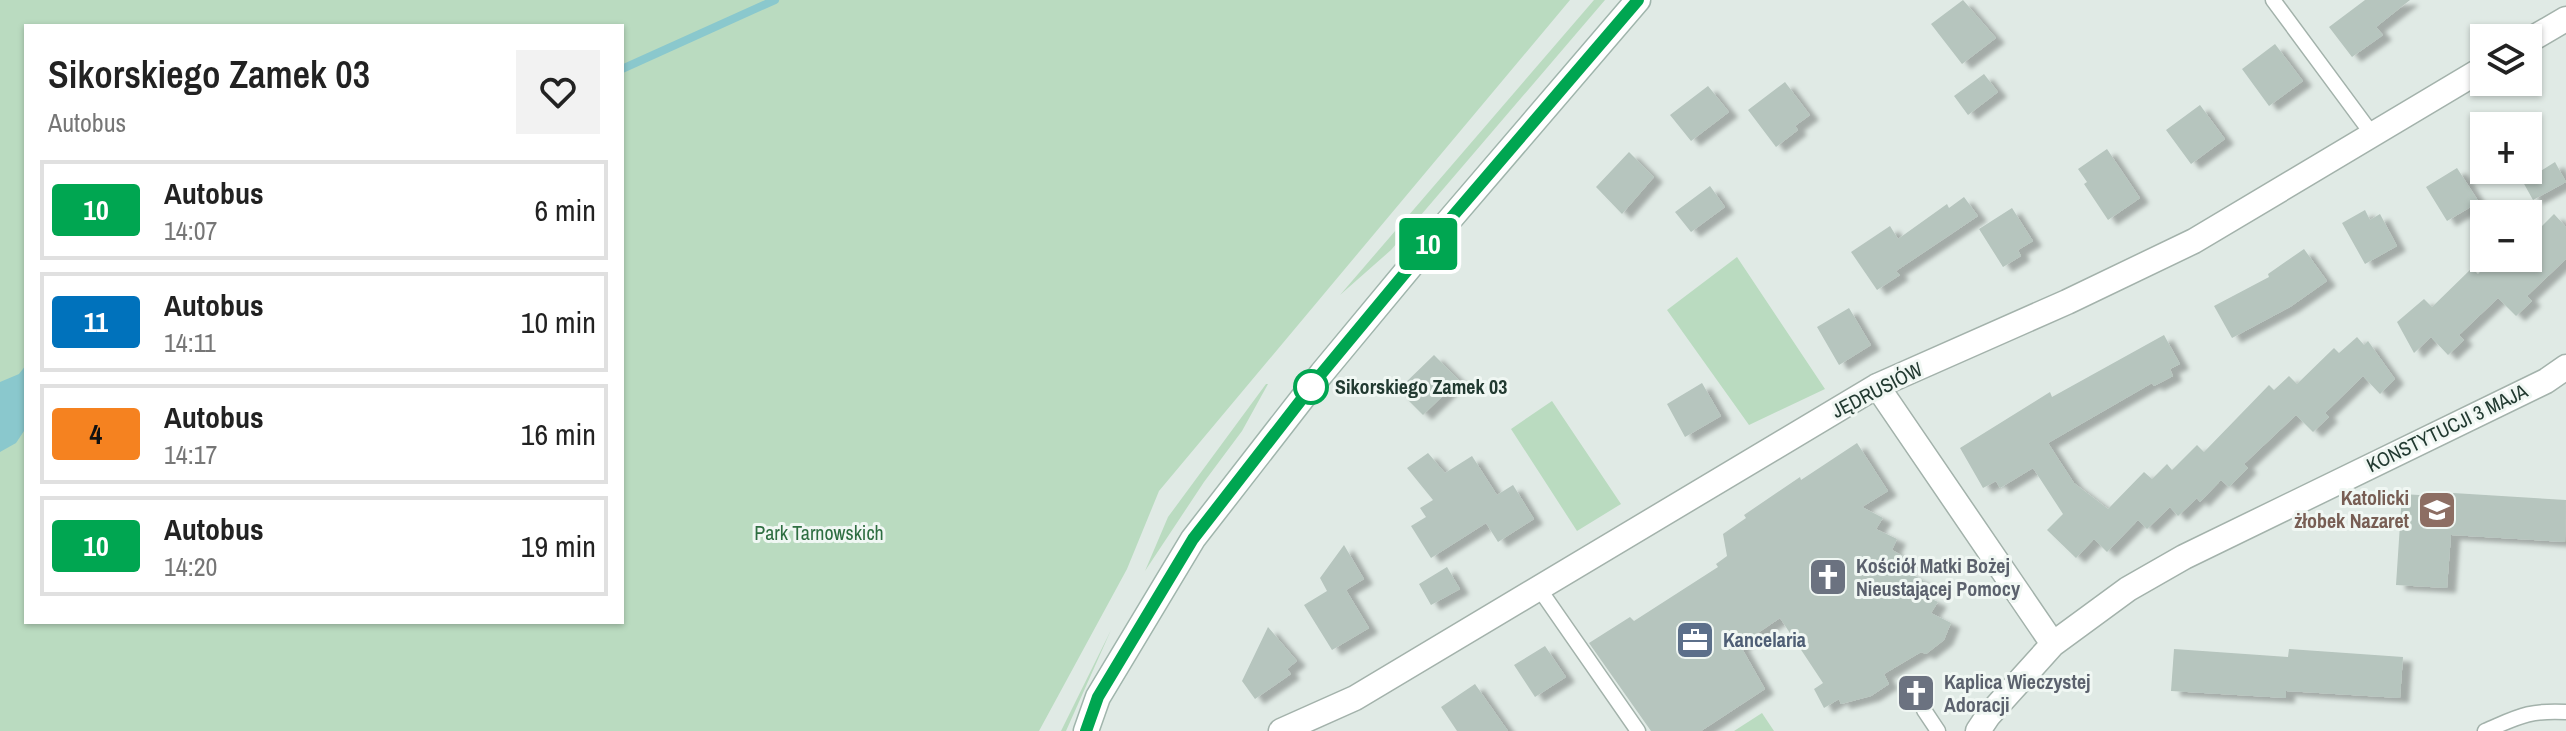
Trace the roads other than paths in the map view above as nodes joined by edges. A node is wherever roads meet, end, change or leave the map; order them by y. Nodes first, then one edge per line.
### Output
1 (1638, 0) edge
2 (2273, 0) edge
3 (2566, 19) edge
4 (2542, 33) edge
5 (2470, 76) edge
6 (2372, 134) junction
7 (2566, 367) edge
8 (1877, 386) junction
9 (1538, 587) junction
10 (2053, 644) junction
11 (1924, 710) dead end
12 (2566, 712) edge
13 (1086, 731) edge
14 (1281, 731) edge
15 (1638, 731) edge
16 (1938, 731) edge
17 (1978, 731) edge
18 (2485, 731) edge

1 - 13 street
2 - 6 lane
3 - 4 street
5 - 6 street, JĘDRUSIÓW
6 - 8 street, JĘDRUSIÓW
7 - 10 street, KONSTYTUCJI 3 MAJA
8 - 9 street, JĘDRUSIÓW
8 - 10 street
9 - 14 street, JĘDRUSIÓW
9 - 15 lane
10 - 17 street, KONSTYTUCJI 3 MAJA
11 - 16 lane
12 - 18 lane

